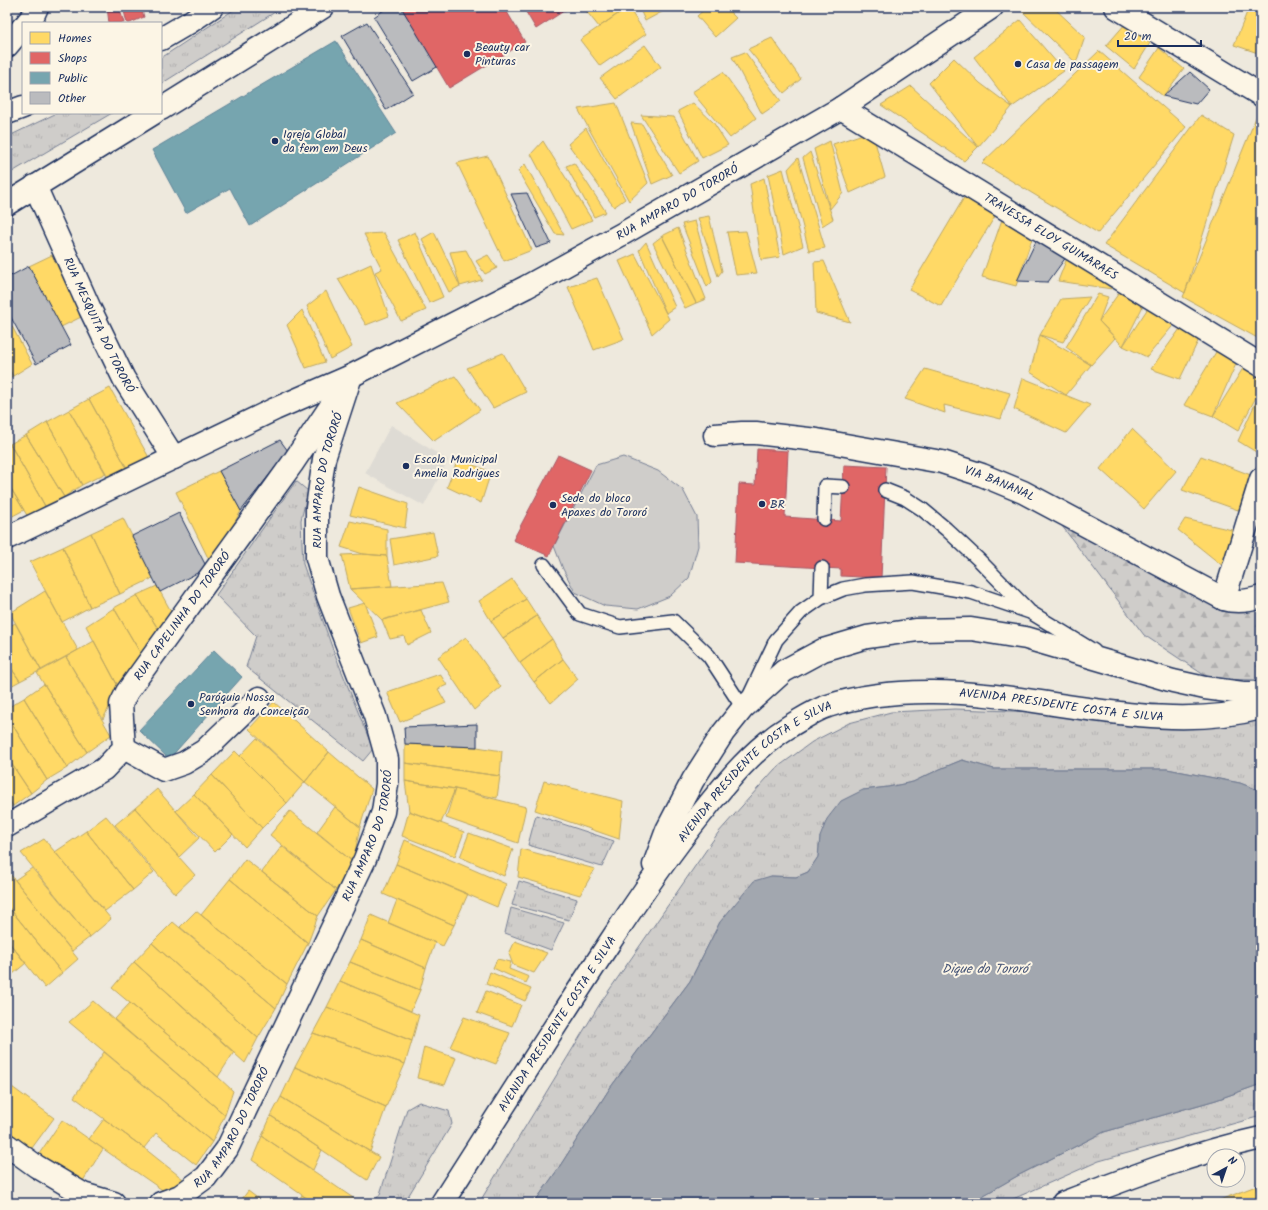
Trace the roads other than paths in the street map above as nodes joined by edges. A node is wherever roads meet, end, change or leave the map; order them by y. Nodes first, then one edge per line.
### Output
1 (37, 7) edge
2 (212, 7) edge
3 (323, 7) edge
4 (992, 7) edge
5 (1116, 7) edge
6 (28, 22) edge
7 (22, 28) edge
8 (162, 38) edge
9 (7, 46) edge
10 (1261, 95) edge
11 (22, 107) edge
12 (162, 108) edge
13 (841, 108) junction
14 (7, 113) edge
15 (152, 114) edge
16 (35, 186) junction
17 (7, 204) edge
18 (1261, 365) edge
19 (351, 376) junction
20 (715, 435) dead end
21 (174, 458) junction
22 (1261, 479) edge
23 (843, 487) dead end
24 (885, 490) dead end
25 (824, 519) dead end
26 (7, 538) edge
27 (544, 565) dead end
28 (822, 568) dead end
29 (1261, 597) edge
30 (821, 598) junction
31 (1224, 599) junction
32 (1030, 612) junction
33 (1116, 665) junction
34 (1261, 693) edge
35 (259, 698) dead end
36 (743, 708) junction
37 (1261, 708) edge
38 (124, 748) junction
39 (7, 826) edge
40 (644, 890) junction
41 (1261, 1138) edge
42 (7, 1145) edge
43 (1119, 1182) junction
44 (114, 1203) edge
45 (161, 1203) edge
46 (442, 1203) edge
47 (1063, 1203) edge
48 (1086, 1203) edge

1 - 6 street
2 - 8 street
3 - 12 street
4 - 13 street, RUA AMPARO DO TORORÓ
5 - 10 street
7 - 9 street
11 - 14 street
13 - 18 street, TRAVESSA ELOY GUIMARAES
13 - 19 street, RUA AMPARO DO TORORÓ
15 - 16 street
16 - 17 street
16 - 21 street, RUA MESQUITA DO TORORÓ
19 - 21 street, RUA AMPARO DO TORORÓ
19 - 38 street, RUA CAPELINHA DO TORORÓ
19 - 45 street, RUA AMPARO DO TORORÓ
20 - 31 street, VIA BANANAL
21 - 26 street, RUA AMPARO DO TORORÓ
22 - 31 street
23 - 25 lane
24 - 32 lane
27 - 36 lane
28 - 30 lane
29 - 31 street, VIA BANANAL
30 - 32 lane
30 - 36 lane
32 - 33 lane
33 - 34 street
33 - 36 street
35 - 38 street
36 - 40 street
37 - 40 street, AVENIDA PRESIDENTE COSTA E SILVA
38 - 39 street
40 - 46 street, AVENIDA PRESIDENTE COSTA E SILVA
41 - 43 street
42 - 44 street
43 - 47 street
43 - 48 street

